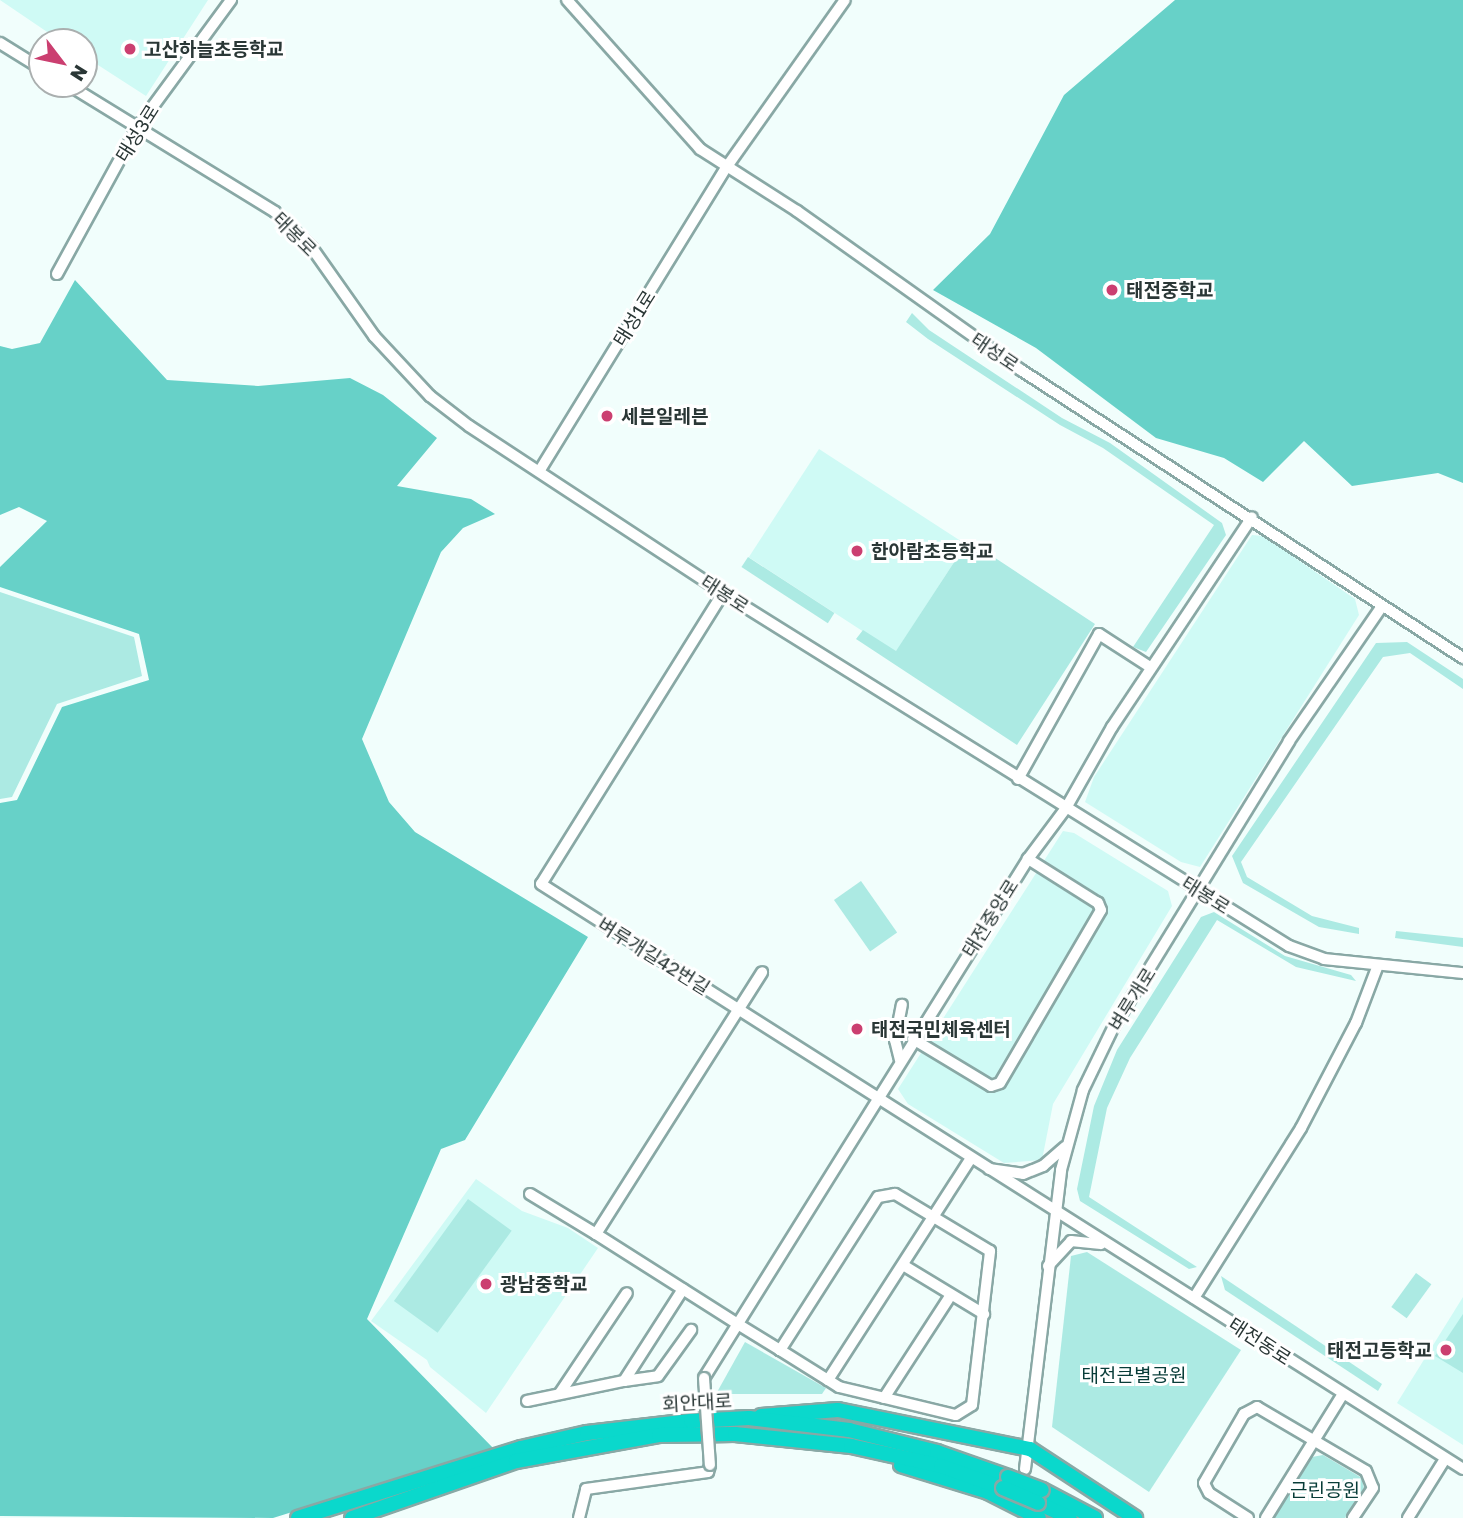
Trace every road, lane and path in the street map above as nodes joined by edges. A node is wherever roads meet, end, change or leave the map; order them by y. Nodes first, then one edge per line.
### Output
1 (231, 0) edge
2 (566, 0) edge
3 (845, 0) edge
4 (0, 43) edge
5 (28, 60) edge
6 (89, 98) edge
7 (137, 128) junction
8 (728, 165) junction
9 (57, 274) dead end
10 (540, 470) junction
11 (1252, 517) junction
12 (723, 593) junction
13 (1382, 606) junction
14 (1463, 658) edge
15 (1150, 667) junction
16 (1018, 779) junction
17 (1066, 807) junction
18 (1028, 859) junction
19 (1199, 892) junction
20 (1378, 965) junction
21 (762, 972) dead end
22 (1463, 973) edge
23 (902, 1005) dead end
24 (738, 1009) junction
25 (913, 1039) junction
26 (900, 1060) junction
27 (876, 1100) junction
28 (1065, 1147) junction
29 (970, 1160) junction
30 (983, 1168) junction
31 (530, 1194) dead end
32 (1056, 1213) junction
33 (932, 1217) junction
34 (596, 1234) junction
35 (1113, 1247) junction
36 (903, 1265) junction
37 (1047, 1268) junction
38 (683, 1289) junction
39 (627, 1293) dead end
40 (951, 1295) junction
41 (1194, 1298) junction
42 (984, 1314) junction
43 (736, 1323) junction
44 (691, 1330) dead end
45 (780, 1350) junction
46 (828, 1380) junction
47 (624, 1381) junction
48 (560, 1393) junction
49 (1343, 1395) junction
50 (884, 1398) junction
51 (527, 1401) dead end
52 (749, 1418) junction
53 (735, 1434) junction
54 (1315, 1439) junction
55 (1030, 1449) junction
56 (1445, 1459) junction
57 (1025, 1469) dead end
58 (1463, 1469) edge
59 (1006, 1482) junction
60 (1040, 1504) edge
61 (1018, 1511) edge
62 (298, 1518) edge
63 (352, 1518) edge
64 (579, 1518) edge
65 (1070, 1518) edge
66 (1095, 1518) edge
67 (1135, 1518) edge
68 (1248, 1518) edge
69 (1266, 1518) edge
70 (1353, 1518) edge
71 (1409, 1518) edge

1 - 7 street, 태성3로
2 - 8 street, 태성로
3 - 8 street, 태성1로
4 - 5 street
6 - 7 street, 태봉로
7 - 9 street, 태성3로
7 - 10 street, 태봉로
8 - 10 street, 태성1로
8 - 11 street, 태성로
10 - 12 street, 태봉로
11 - 13 street, 태성로
11 - 15 street, 태전중앙로
12 - 16 street, 태봉로
12 - 24 street, 벼루개길42번길
13 - 14 street, 태성로
13 - 19 street, 벼루개로
15 - 16 street
15 - 17 street, 태전중앙로
16 - 17 street, 태봉로
17 - 18 street, 태전중앙로
17 - 19 street, 태봉로
18 - 25 street, 태전중앙로
18 - 25 street
19 - 20 street, 태봉로
19 - 28 street, 벼루개로
20 - 22 street, 태봉로
20 - 41 street
21 - 24 street
23 - 26 street
24 - 27 street, 벼루개길42번길
24 - 34 street
25 - 26 street, 태전중앙로
26 - 27 street, 태전중앙로
27 - 29 street, 벼루개길42번길
27 - 43 street, 태전중앙로
28 - 30 street
28 - 32 street, 벼루개로
29 - 30 street, 벼루개길42번길
29 - 33 street
30 - 32 street, 벼루개길42번길
31 - 34 street
32 - 35 street, 태전동로
32 - 37 street, 벼루개로
33 - 36 street
33 - 42 street
33 - 45 street
34 - 38 street
35 - 37 street
35 - 41 street, 태전동로
36 - 40 street
36 - 46 street
37 - 55 street, 벼루개로
38 - 43 street
38 - 47 street
39 - 48 street
40 - 42 street
40 - 50 street
41 - 49 street, 태전동로
42 - 50 street
43 - 45 street
43 - 64 street, 태전중앙로, bridge
44 - 47 street
45 - 46 street
46 - 50 street
47 - 48 street
48 - 51 street
49 - 54 street
49 - 56 street, 태전동로
52 - 55 highway
52 - 59 highway, 회안대로
52 - 62 highway, 회안대로
53 - 59 highway, 회안대로
53 - 61 highway
53 - 63 highway, 회안대로
54 - 68 street
54 - 69 street
54 - 70 street
55 - 57 street, 벼루개로
55 - 67 highway
56 - 58 street, 태전동로
56 - 71 street
59 - 60 highway, bridge
60 - 61 highway
60 - 65 highway
60 - 66 highway

